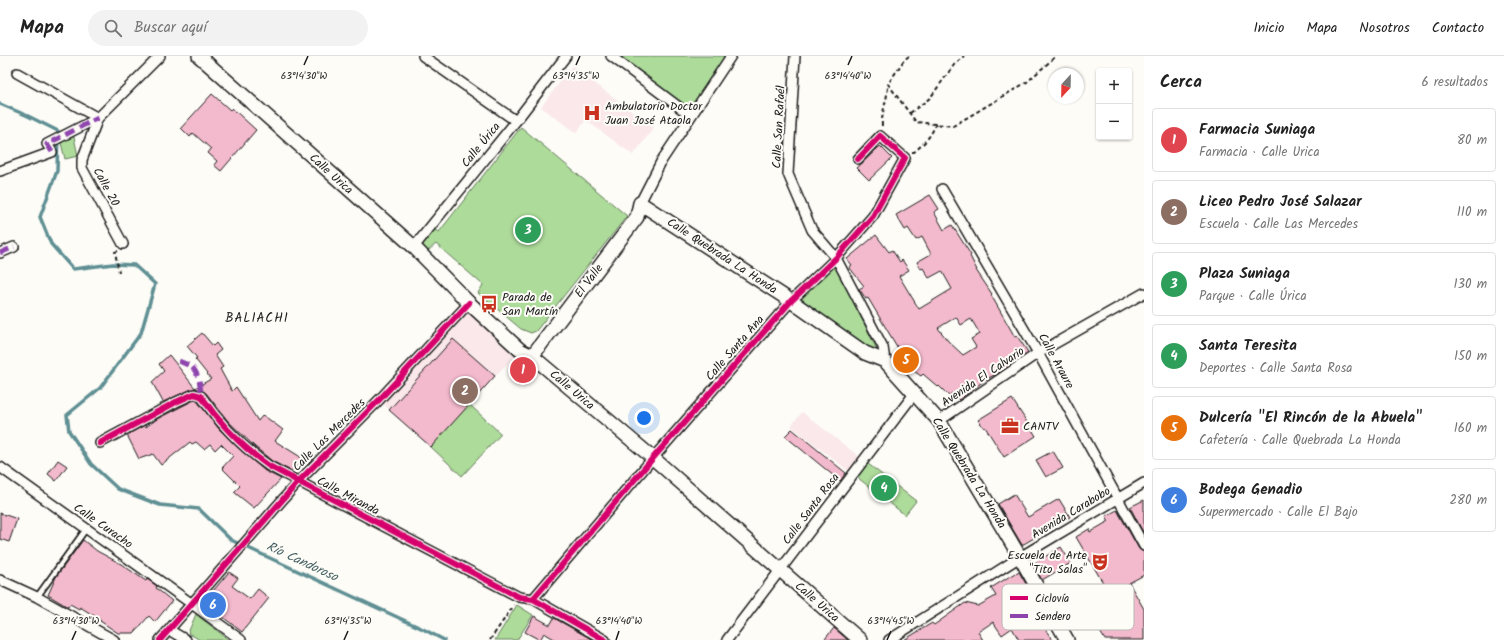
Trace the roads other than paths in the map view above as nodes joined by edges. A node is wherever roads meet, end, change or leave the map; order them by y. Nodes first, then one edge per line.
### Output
1 (160, 56) edge
2 (199, 56) edge
3 (423, 56) edge
4 (566, 56) edge
5 (611, 56) edge
6 (731, 56) edge
7 (795, 56) edge
8 (17, 73) dead end
9 (692, 116) junction
10 (98, 118) junction
11 (516, 121) junction
12 (858, 159) dead end
13 (0, 171) edge
14 (942, 189) dead end
15 (640, 203) junction
16 (123, 244) dead end
17 (14, 247) dead end
18 (414, 247) junction
19 (0, 253) edge
20 (836, 258) junction
21 (1144, 293) edge
22 (791, 301) junction
23 (469, 303) junction
24 (1038, 353) junction
25 (532, 356) junction
26 (884, 361) junction
27 (914, 394) junction
28 (939, 421) junction
29 (100, 443) dead end
30 (653, 458) junction
31 (0, 467) edge
32 (298, 482) junction
33 (1144, 483) edge
34 (1118, 499) junction
35 (86, 529) junction
36 (1144, 546) edge
37 (1020, 557) junction
38 (780, 570) junction
39 (0, 580) edge
40 (1035, 584) edge
41 (37, 597) junction
42 (533, 598) junction
43 (192, 604) junction
44 (169, 630) junction
45 (1061, 630) edge
46 (114, 640) edge
47 (160, 640) edge
48 (186, 640) edge
49 (241, 640) edge
50 (605, 640) edge
51 (727, 640) edge
52 (860, 640) edge
53 (889, 640) edge
54 (1067, 640) edge

1 - 10 street, Calle 20
2 - 18 main road, Calle Urica
3 - 11 street
4 - 11 street, Calle Úrica
5 - 9 street
6 - 9 street
7 - 20 street, Calle San Rafaél
8 - 10 street
9 - 15 street
10 - 13 street
10 - 16 street, Calle 20
11 - 18 street, Calle Úrica
12 - 20 street, Calle Santa Ana
14 - 24 street, Calle Araure
15 - 22 main road, Calle Quebrada La Honda
15 - 25 main road, El Valle
17 - 19 street
18 - 23 main road, Calle Urica
20 - 22 street, Calle Santa Ana
20 - 26 street, Calle San Rafaél
21 - 24 street, Avenida El Calvario
22 - 26 main road, Calle Quebrada La Honda
22 - 30 street, Calle Santa Ana
23 - 25 main road, Calle Urica
23 - 32 street, Calle Las Mercedes
24 - 28 street, Avenida El Calvario
24 - 34 street, Calle Araure
25 - 30 main road, Calle Urica
26 - 27 main road, Calle Quebrada La Honda
27 - 28 main road, Calle Quebrada La Honda
27 - 38 street, Calle Santa Rosa
28 - 37 main road, Calle Quebrada La Honda
29 - 32 street, Calle Miranda
30 - 38 main road, Calle Urica
30 - 42 street, Calle Santa Ana
31 - 35 street, Calle Curacho
32 - 42 street, Calle Miranda
32 - 43 street, Calle Las Mercedes
33 - 34 street, Avenida Carabobo
34 - 36 street, Calle Araure
34 - 37 street, Avenida Carabobo
35 - 41 lane
35 - 43 street, Calle Curacho
37 - 40 main road, Calle Quebrada La Honda
37 - 53 street, Avenida Carabobo
38 - 51 street, Calle Santa Rosa
38 - 52 main road, Calle Urica
39 - 41 street
41 - 46 street
42 - 50 street, Calle Miranda
43 - 44 street, Calle Las Mercedes
43 - 49 street, Calle Curacho
44 - 47 street, Calle Las Mercedes
44 - 48 street
45 - 54 main road, Calle Quebrada La Honda

